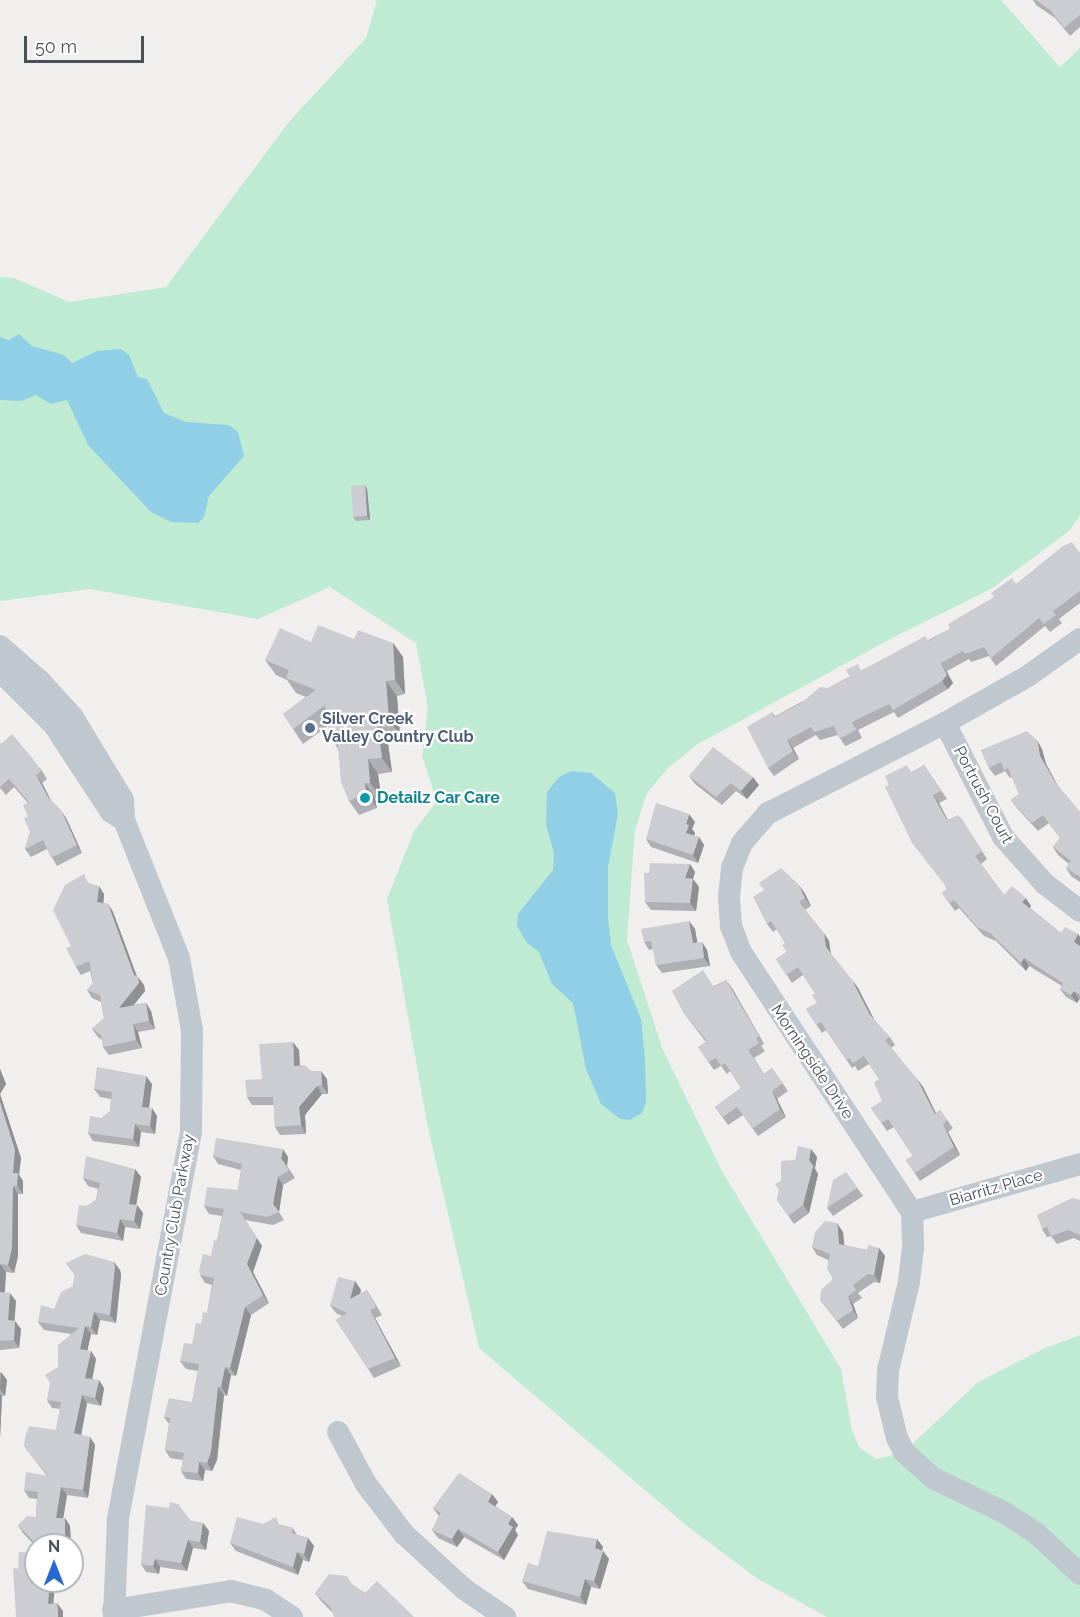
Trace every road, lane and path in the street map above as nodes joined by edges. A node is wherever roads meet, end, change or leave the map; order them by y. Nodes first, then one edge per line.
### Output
1 (1080, 639) edge
2 (0, 646) edge
3 (0, 671) edge
4 (33, 687) junction
5 (945, 723) junction
6 (1080, 910) edge
7 (1080, 1164) edge
8 (912, 1212) junction
9 (338, 1432) dead end
10 (1080, 1574) edge
11 (113, 1614) edge
12 (292, 1617) edge
13 (505, 1617) edge

1 - 5 street, Morningside Drive
2 - 4 street, Country Club Parkway
3 - 4 street, Country Club Parkway
4 - 11 street, Country Club Parkway
5 - 6 street, Portrush Court
5 - 8 street, Morningside Drive
7 - 8 street, Biarritz Place
8 - 10 street
9 - 13 street
11 - 12 street

